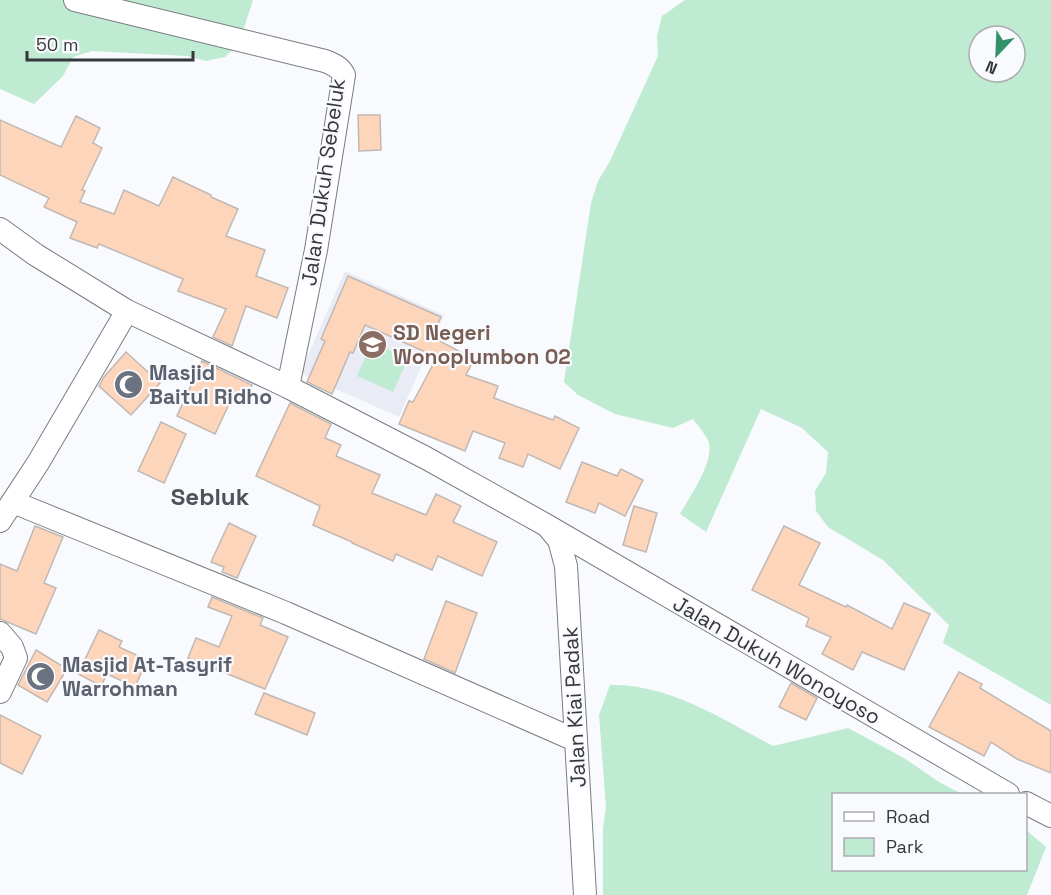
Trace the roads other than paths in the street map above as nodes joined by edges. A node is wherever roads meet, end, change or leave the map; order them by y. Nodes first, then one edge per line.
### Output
1 (75, 0) edge
2 (0, 229) edge
3 (127, 311) junction
4 (288, 387) junction
5 (14, 502) junction
6 (0, 520) edge
7 (546, 525) junction
8 (0, 633) edge
9 (0, 692) edge
10 (575, 740) junction
11 (1005, 793) edge
12 (1027, 804) edge
13 (1051, 816) edge
14 (585, 895) edge

1 - 4 street, Jalan Dukuh Sebeluk
2 - 3 street
3 - 4 street
3 - 5 street
4 - 7 street
5 - 6 street
5 - 10 street
7 - 10 street, Jalan Kiai Padak
7 - 11 street, Jalan Dukuh Wonoyoso
8 - 9 street
10 - 14 street, Jalan Kiai Padak
12 - 13 street

